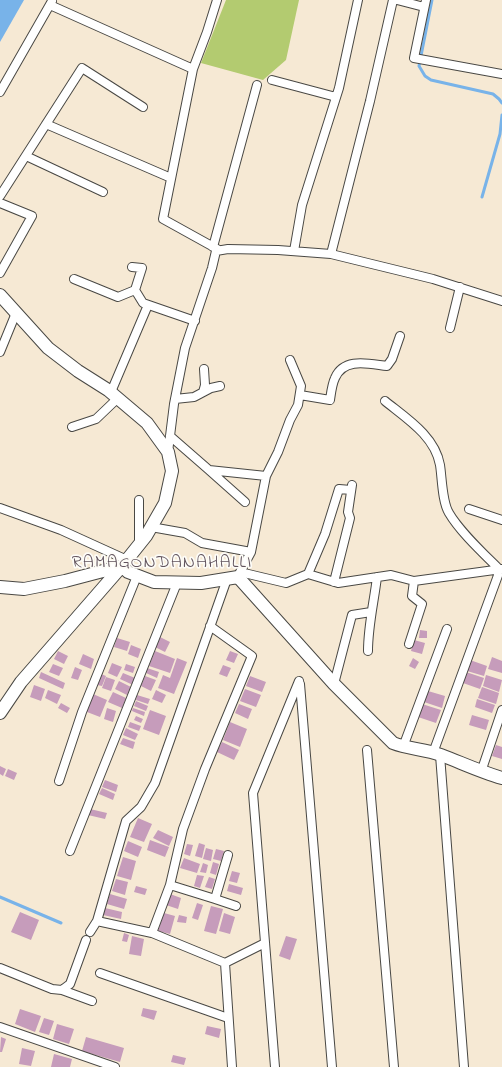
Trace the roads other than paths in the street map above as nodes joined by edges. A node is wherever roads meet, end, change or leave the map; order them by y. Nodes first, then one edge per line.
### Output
1 (217, 0) edge
2 (358, 0) edge
3 (393, 0) edge
4 (397, 0) edge
5 (52, 2) edge
6 (425, 3) edge
7 (193, 69) junction
8 (502, 74) edge
9 (272, 80) dead end
10 (257, 85) dead end
11 (0, 92) edge
12 (336, 96) junction
13 (143, 107) dead end
14 (46, 124) junction
15 (26, 156) junction
16 (171, 178) junction
17 (103, 192) dead end
18 (0, 196) edge
19 (0, 203) edge
20 (216, 248) junction
21 (294, 251) junction
22 (330, 254) junction
23 (132, 267) dead end
24 (0, 273) edge
25 (74, 279) dead end
26 (460, 287) junction
27 (135, 290) junction
28 (0, 295) edge
29 (502, 300) edge
30 (148, 305) junction
31 (16, 313) junction
32 (195, 321) junction
33 (450, 328) dead end
34 (400, 336) dead end
35 (0, 352) edge
36 (290, 360) dead end
37 (204, 369) dead end
38 (220, 386) dead end
39 (203, 392) junction
40 (114, 395) junction
41 (300, 395) junction
42 (175, 399) junction
43 (385, 401) dead end
44 (72, 427) dead end
45 (170, 436) junction
46 (168, 452) junction
47 (209, 470) junction
48 (266, 476) junction
49 (139, 500) dead end
50 (245, 502) dead end
51 (0, 508) edge
52 (469, 509) dead end
53 (502, 520) edge
54 (151, 527) junction
55 (139, 545) junction
56 (250, 552) junction
57 (124, 563) junction
58 (501, 570) edge
59 (308, 574) junction
60 (137, 576) junction
61 (235, 576) junction
62 (377, 577) junction
63 (334, 582) junction
64 (414, 582) junction
65 (177, 583) junction
66 (0, 587) edge
67 (371, 612) junction
68 (210, 626) junction
69 (447, 629) dead end
70 (409, 644) dead end
71 (368, 651) dead end
72 (334, 684) junction
73 (502, 710) edge
74 (0, 714) edge
75 (403, 747) junction
76 (367, 750) dead end
77 (436, 754) junction
78 (481, 772) junction
79 (502, 778) edge
80 (59, 780) dead end
81 (70, 851) dead end
82 (228, 855) dead end
83 (170, 885) junction
84 (215, 899) junction
85 (236, 906) dead end
86 (97, 921) junction
87 (152, 932) junction
88 (265, 943) junction
89 (225, 963) junction
90 (0, 968) edge
91 (100, 973) dead end
92 (62, 990) junction
93 (92, 1001) dead end
94 (228, 1018) junction
95 (0, 1027) edge
96 (115, 1067) edge
97 (232, 1067) edge
98 (274, 1067) edge
99 (332, 1067) edge
100 (394, 1067) edge
101 (464, 1067) edge

1 - 7 street
2 - 12 street
3 - 22 street
4 - 6 street
5 - 7 street
5 - 11 street
6 - 8 street
7 - 16 street
9 - 12 street
10 - 20 street
12 - 21 street
13 - 14 street
14 - 15 street
14 - 16 street
15 - 17 street
15 - 18 street
16 - 20 street
19 - 24 street
20 - 21 street
20 - 32 street
21 - 22 street
22 - 26 street
23 - 27 street
25 - 27 street
26 - 29 street
26 - 33 street
27 - 30 street
28 - 31 main road
30 - 32 street
30 - 40 street
31 - 35 street
31 - 40 main road
32 - 42 street
34 - 41 street
36 - 41 street
37 - 39 street
38 - 39 street
39 - 42 street
40 - 44 street
40 - 46 main road
41 - 48 street
42 - 45 street
43 - 58 street
45 - 46 street
45 - 47 street
46 - 54 main road
47 - 48 street
47 - 50 street
48 - 56 street
49 - 55 street
51 - 57 street
52 - 53 street
54 - 55 main road
54 - 56 street
55 - 57 main road
56 - 61 street
57 - 60 main road
57 - 66 main road
57 - 74 main road
58 - 64 street
58 - 77 street
59 - 61 street
59 - 63 street
59 - 63 street
60 - 65 main road
60 - 80 street
61 - 65 main road
61 - 68 street
61 - 72 main road
62 - 63 street
62 - 64 street
62 - 67 street
64 - 70 street
65 - 81 street
67 - 71 street
67 - 72 street
68 - 83 street
68 - 86 street
69 - 75 street
72 - 75 main road
73 - 78 street
75 - 77 main road
76 - 100 street
77 - 78 main road
77 - 101 street
78 - 79 main road
82 - 84 street
83 - 84 street
83 - 87 street
84 - 85 street
86 - 87 street
86 - 92 street
87 - 89 street
88 - 89 street
88 - 98 street
88 - 99 street
89 - 94 street
90 - 92 street
91 - 94 street
92 - 93 street
94 - 97 street
95 - 96 street

